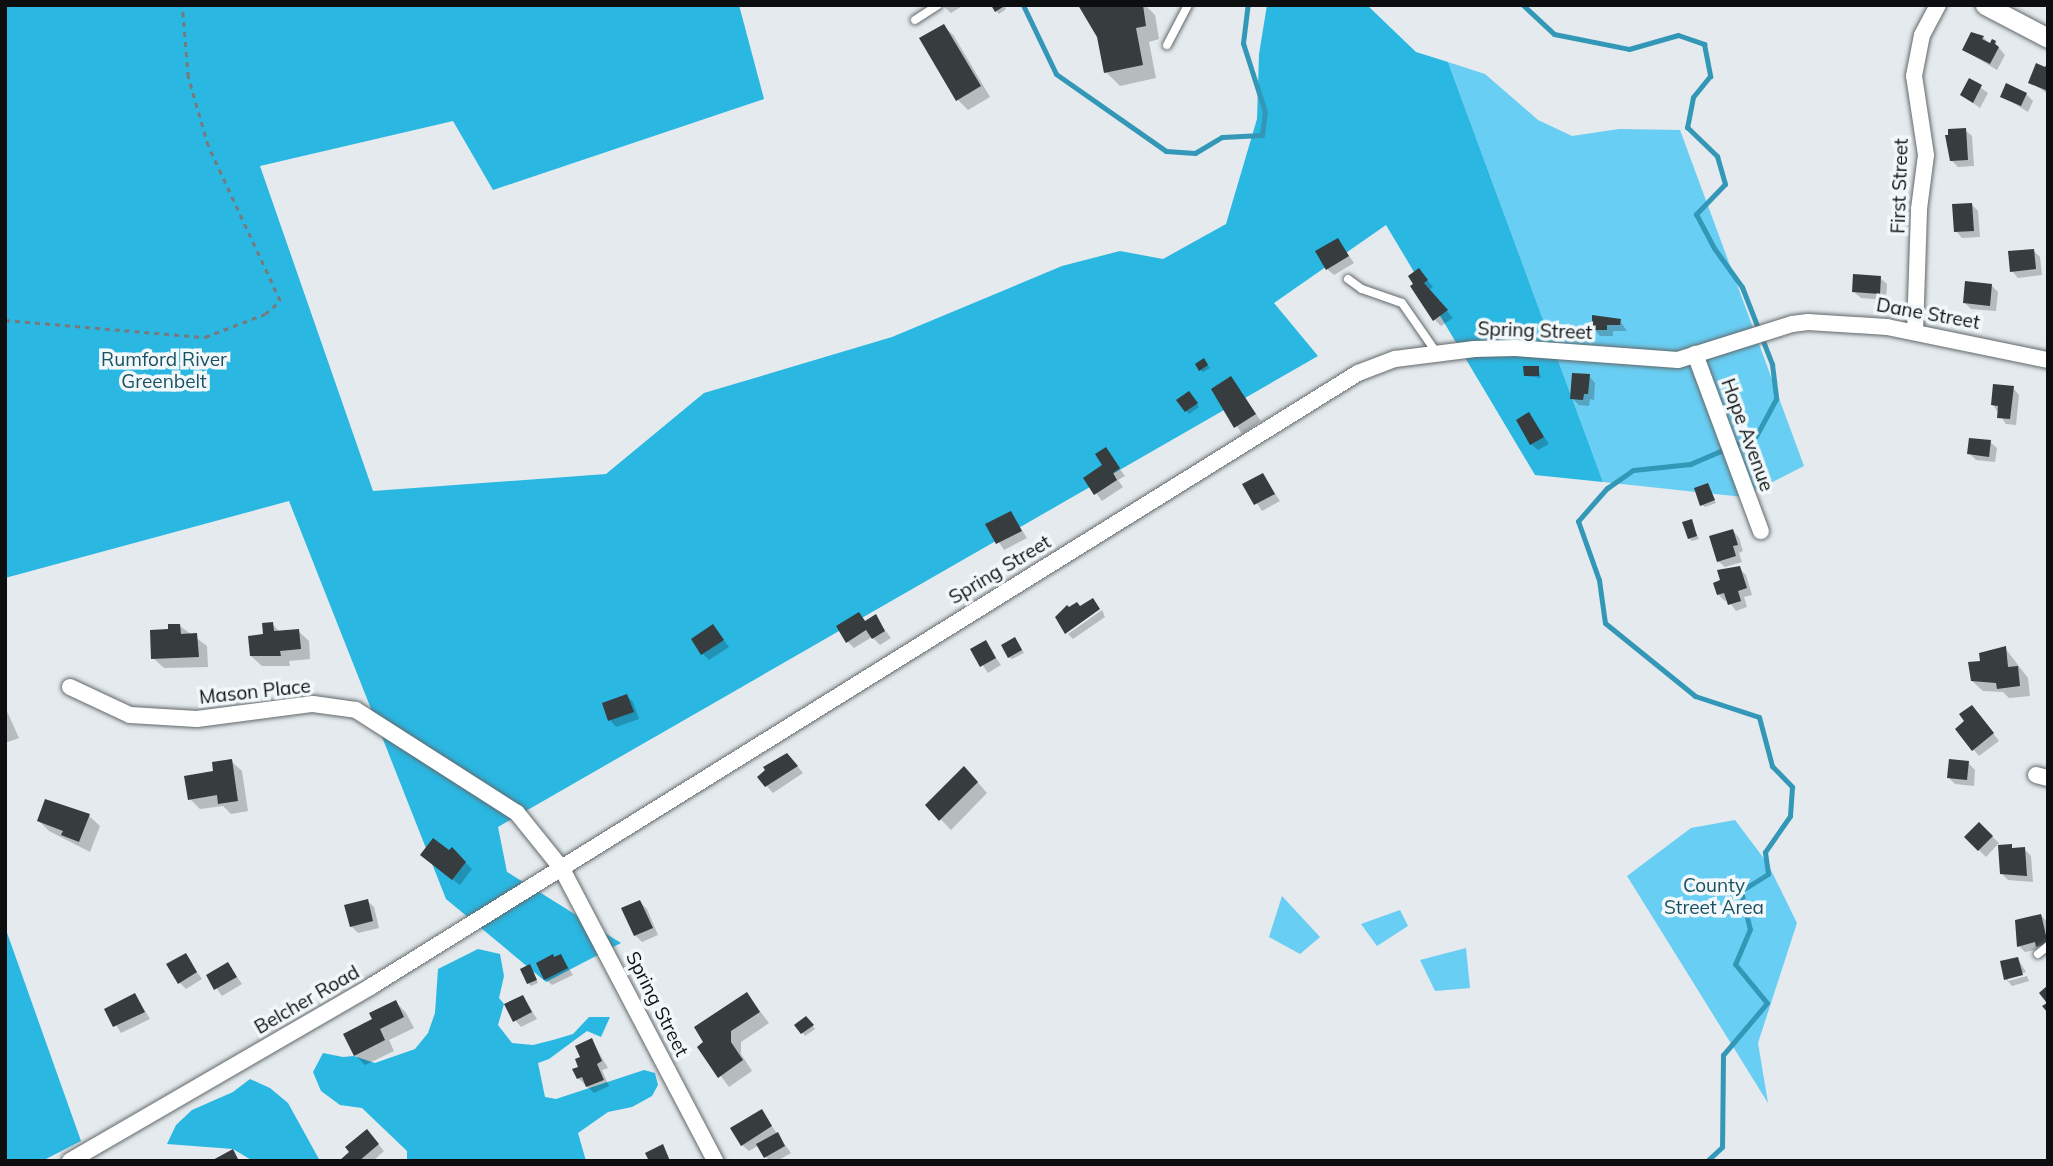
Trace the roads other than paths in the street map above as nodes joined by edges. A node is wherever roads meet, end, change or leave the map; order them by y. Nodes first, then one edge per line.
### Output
1 (938, 5) edge
2 (1188, 5) edge
3 (1938, 5) edge
4 (1985, 5) edge
5 (915, 20) dead end
6 (2048, 38) edge
7 (1167, 45) dead end
8 (1348, 279) dead end
9 (1799, 323) joint
10 (1914, 332) junction
11 (1436, 352) junction
12 (1695, 354) junction
13 (2048, 360) edge
14 (1761, 531) dead end
15 (70, 687) dead end
16 (562, 869) junction
17 (2048, 946) edge
18 (2038, 954) dead end
19 (70, 1161) edge
20 (715, 1161) edge

1 - 5 lane
2 - 7 lane
3 - 10 street, First Street
4 - 6 street
8 - 11 lane
9 - 10 street, Dane Street
9 - 12 street, Spring Street
10 - 13 street, Dane Street
11 - 12 street, Spring Street
11 - 16 street, Spring Street
12 - 14 street, Hope Avenue
15 - 16 street, Mason Place
16 - 19 street, Belcher Road
16 - 20 street, Spring Street
17 - 18 lane

